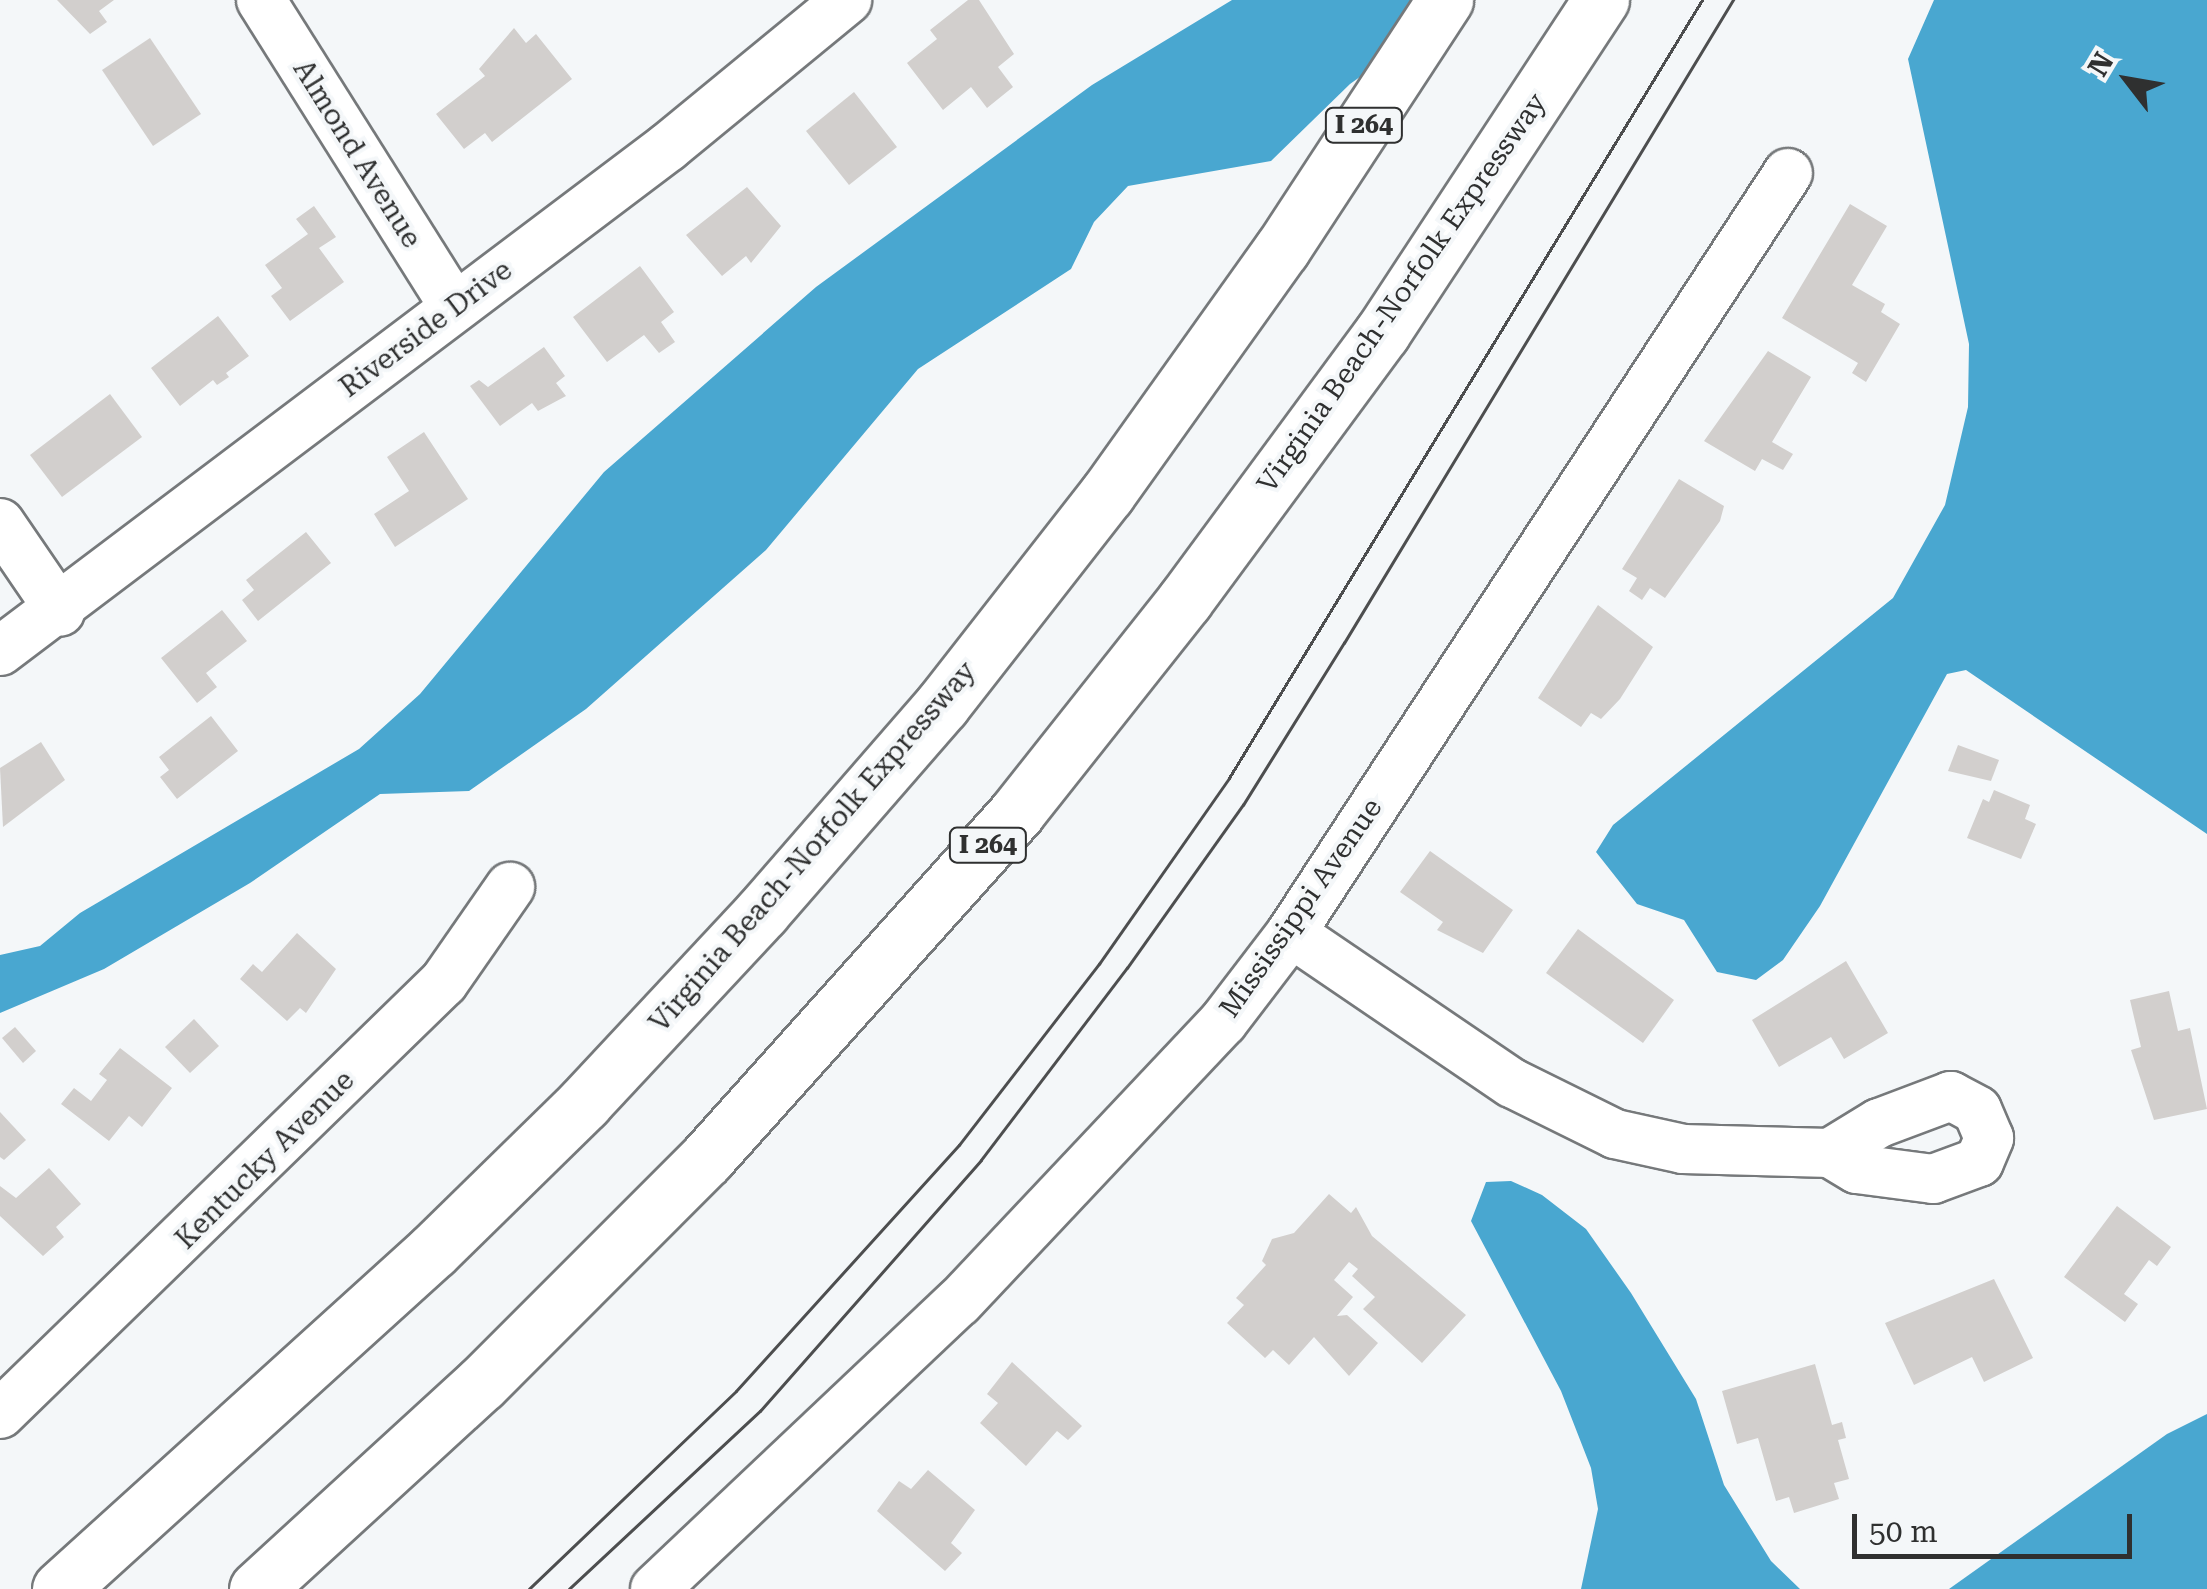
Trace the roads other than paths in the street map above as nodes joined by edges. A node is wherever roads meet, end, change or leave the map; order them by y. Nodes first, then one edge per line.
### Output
1 (261, 0) edge
2 (847, 0) edge
3 (1445, 0) edge
4 (1601, 0) edge
5 (1788, 173) dead end
6 (454, 307) junction
7 (0, 524) edge
8 (60, 611) junction
9 (0, 651) edge
10 (510, 887) dead end
11 (1291, 933) junction
12 (1830, 1153) dead end
13 (0, 1414) edge
14 (60, 1589) edge
15 (257, 1589) edge
16 (655, 1589) edge

1 - 6 street, Almond Avenue
2 - 6 street, Riverside Drive
3 - 14 highway, Virginia Beach-Norfolk Expressway / I 264
4 - 15 highway, Virginia Beach-Norfolk Expressway / I 264
5 - 11 street, Mississippi Avenue
6 - 8 street, Riverside Drive
7 - 8 street
8 - 9 street, Riverside Drive
10 - 13 street, Kentucky Avenue
11 - 12 street
11 - 16 street, Mississippi Avenue

